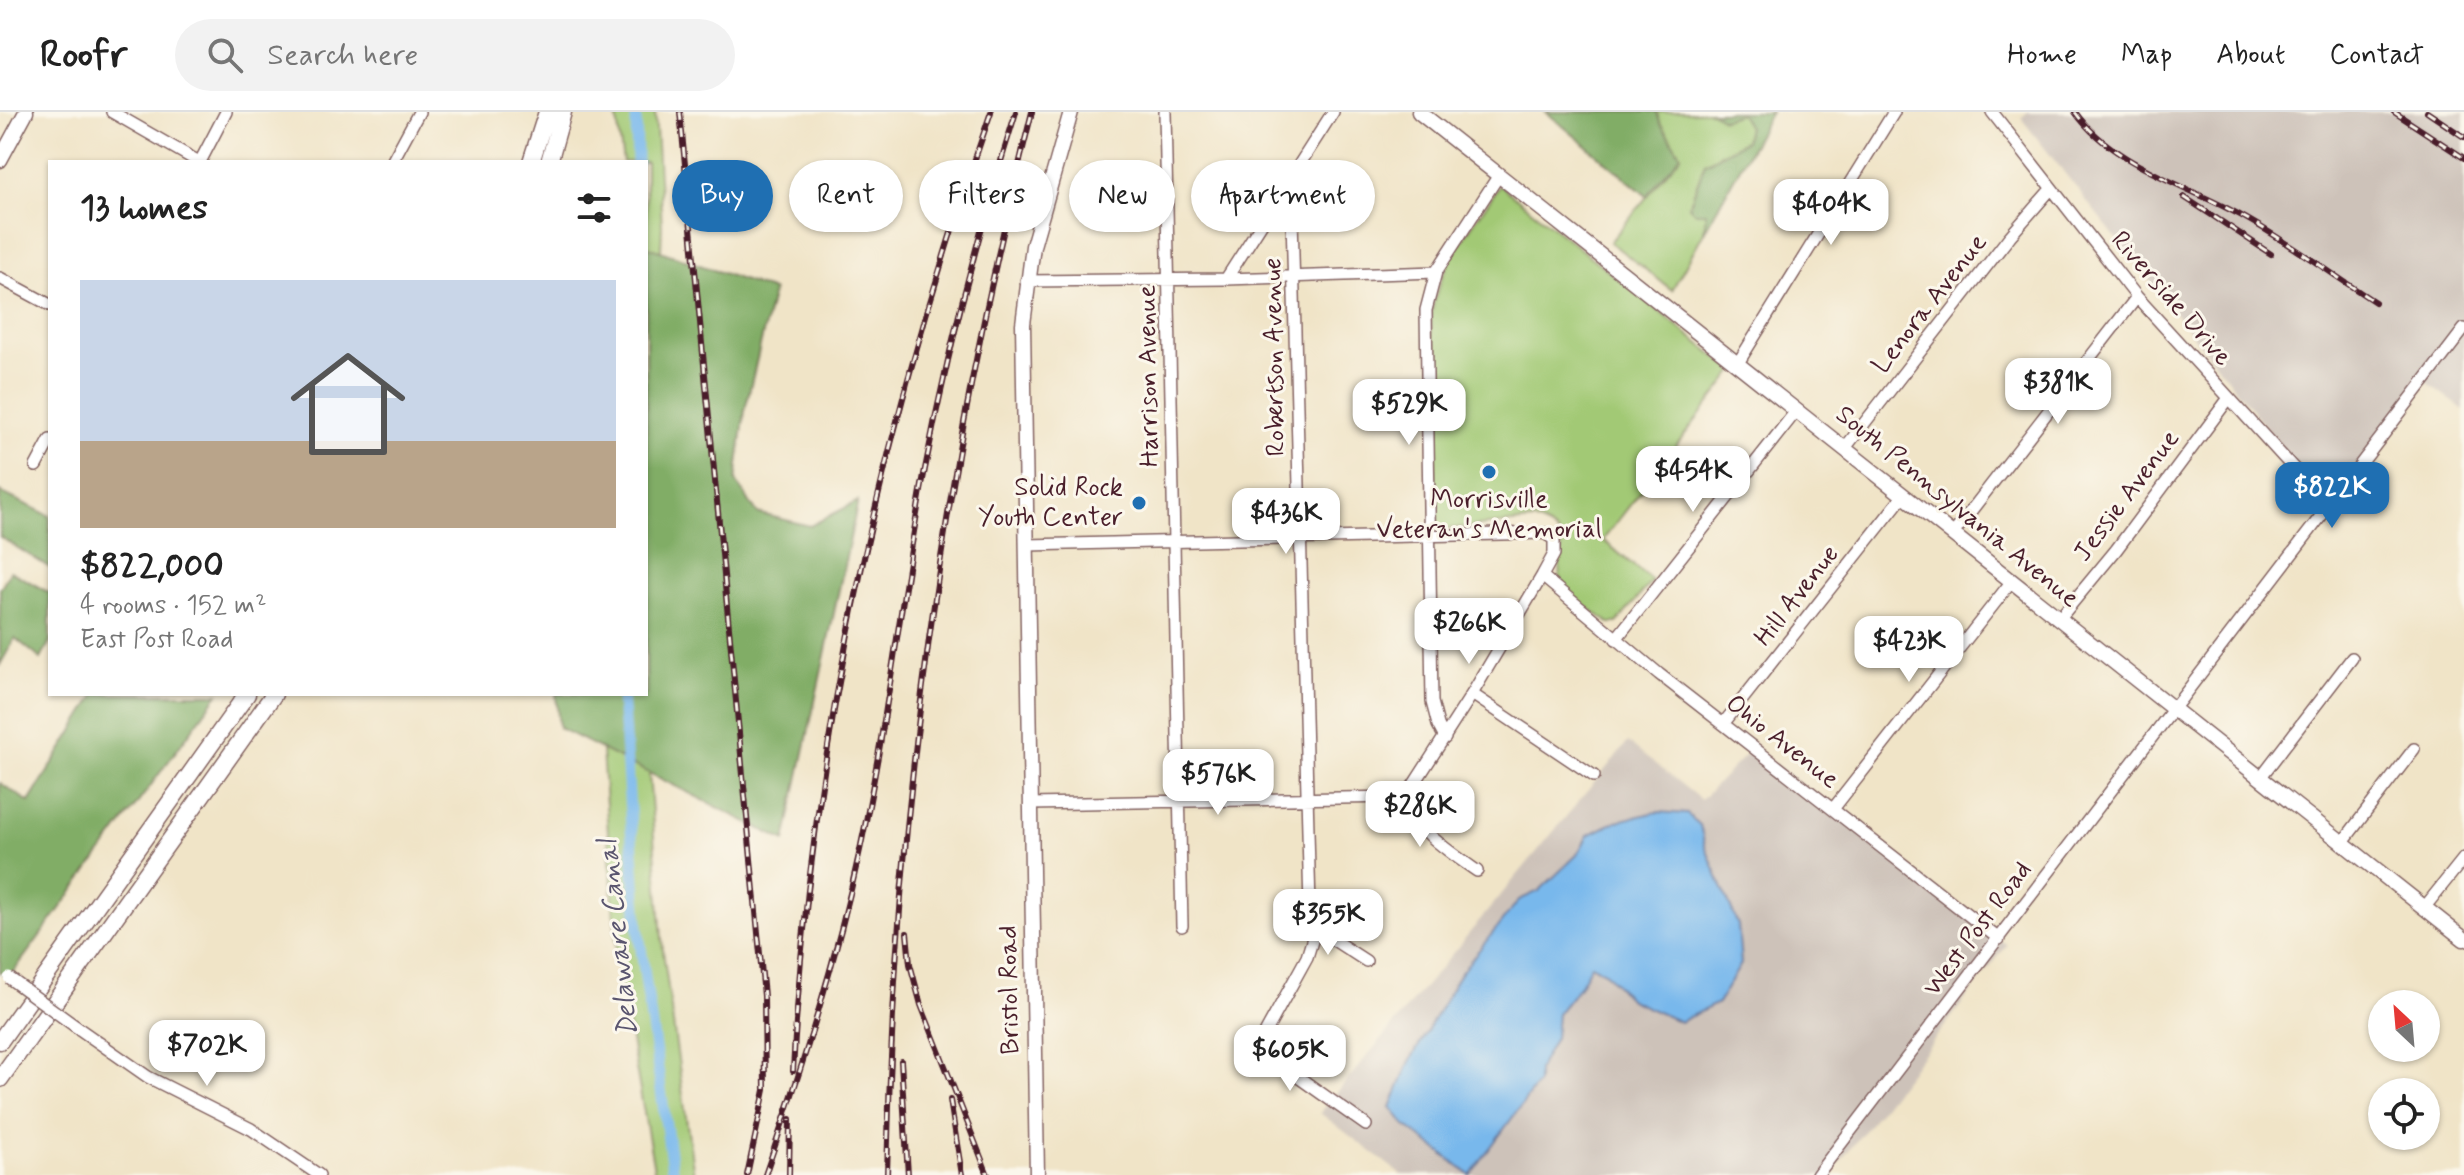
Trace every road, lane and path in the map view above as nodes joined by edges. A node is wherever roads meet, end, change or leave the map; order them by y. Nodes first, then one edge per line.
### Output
1 (26, 112) edge
2 (112, 112) edge
3 (226, 112) edge
4 (419, 112) edge
5 (547, 112) edge
6 (563, 112) edge
7 (1071, 112) edge
8 (1165, 112) edge
9 (1333, 112) edge
10 (1419, 112) edge
11 (1894, 112) edge
12 (1992, 112) edge
13 (0, 160) edge
14 (196, 160) edge
15 (201, 160) edge
16 (393, 160) edge
17 (532, 160) edge
18 (550, 160) edge
19 (1302, 160) edge
20 (1499, 175) junction
21 (2051, 189) junction
22 (1256, 232) edge
23 (1293, 232) edge
24 (1436, 272) junction
25 (1295, 277) junction
26 (0, 278) edge
27 (1169, 279) junction
28 (1226, 279) junction
29 (1026, 281) junction
30 (2137, 297) junction
31 (48, 304) edge
32 (2464, 329) edge
33 (1738, 363) junction
34 (2229, 398) junction
35 (1797, 410) junction
36 (48, 444) edge
37 (1845, 448) junction
38 (36, 466) dead end
39 (1904, 495) junction
40 (2328, 506) junction
41 (1429, 534) junction
42 (1953, 534) junction
43 (1302, 538) junction
44 (1175, 541) junction
45 (1027, 545) junction
46 (1542, 576) junction
47 (2012, 581) junction
48 (2059, 619) junction
49 (1616, 639) junction
50 (2352, 658) dead end
51 (1472, 694) junction
52 (246, 696) edge
53 (273, 696) edge
54 (2172, 709) junction
55 (1723, 724) junction
56 (1445, 738) junction
57 (2414, 749) dead end
58 (1594, 776) dead end
59 (2260, 778) junction
60 (1402, 795) junction
61 (1308, 797) junction
62 (1181, 801) junction
63 (1031, 804) junction
64 (1833, 809) junction
65 (2342, 843) junction
66 (2464, 858) edge
67 (1477, 871) dead end
68 (2424, 908) junction
69 (1317, 925) junction
70 (1182, 926) dead end
71 (1999, 939) junction
72 (2464, 939) edge
73 (1366, 961) dead end
74 (4, 975) edge
75 (0, 1041) edge
76 (0, 1079) edge
77 (1366, 1125) dead end
78 (319, 1175) edge
79 (1037, 1175) edge
80 (1817, 1175) edge

1 - 13 main road
2 - 14 street
3 - 15 street
4 - 16 street
5 - 17 highway
6 - 18 highway
7 - 29 main road, Bristol Road
8 - 27 street, Harrison Avenue
9 - 19 street
10 - 20 main road, South Pennsylvania Avenue
11 - 33 street
12 - 21 street, Riverside Drive
20 - 24 street
20 - 33 main road, South Pennsylvania Avenue
21 - 30 street, Riverside Drive
21 - 37 street, Lenora Avenue
22 - 28 street
23 - 25 street, Robertson Avenue
24 - 25 street
24 - 41 street
25 - 28 street
25 - 43 street, Robertson Avenue
26 - 31 street
27 - 28 street
27 - 29 street
27 - 44 street, Harrison Avenue
29 - 45 main road, Bristol Road
30 - 34 street, Riverside Drive
30 - 42 street
32 - 40 street, West Post Road
33 - 35 main road, South Pennsylvania Avenue
34 - 40 street, Riverside Drive
34 - 48 street, Jessie Avenue
35 - 37 main road, South Pennsylvania Avenue
35 - 49 street
36 - 38 street
37 - 39 main road, South Pennsylvania Avenue
39 - 42 main road, South Pennsylvania Avenue
39 - 55 street, Hill Avenue
40 - 54 street, West Post Road
41 - 43 street
41 - 46 street
41 - 56 street
42 - 47 main road, South Pennsylvania Avenue
43 - 44 street
43 - 61 street, Robertson Avenue
44 - 45 street
44 - 62 street, Harrison Avenue
45 - 63 main road, Bristol Road
46 - 49 street, Ohio Avenue
46 - 51 street
47 - 48 main road, South Pennsylvania Avenue
47 - 64 street
48 - 54 main road, South Pennsylvania Avenue
49 - 55 street, Ohio Avenue
50 - 59 street
51 - 56 street
51 - 58 street
52 - 75 highway
53 - 76 highway
54 - 59 main road, South Pennsylvania Avenue
54 - 71 street, West Post Road
55 - 64 street, Ohio Avenue
56 - 60 street
57 - 65 street
59 - 65 main road, South Pennsylvania Avenue
60 - 61 street
60 - 67 street
61 - 62 street
61 - 69 street, Robertson Avenue
62 - 63 street
62 - 70 street, Harrison Avenue
63 - 79 main road, Bristol Road
64 - 71 street, Ohio Avenue
65 - 68 main road, South Pennsylvania Avenue
66 - 68 street
68 - 72 main road, South Pennsylvania Avenue
69 - 73 street
69 - 77 street, Robertson Avenue
71 - 80 street, West Post Road
74 - 78 street, bridge

